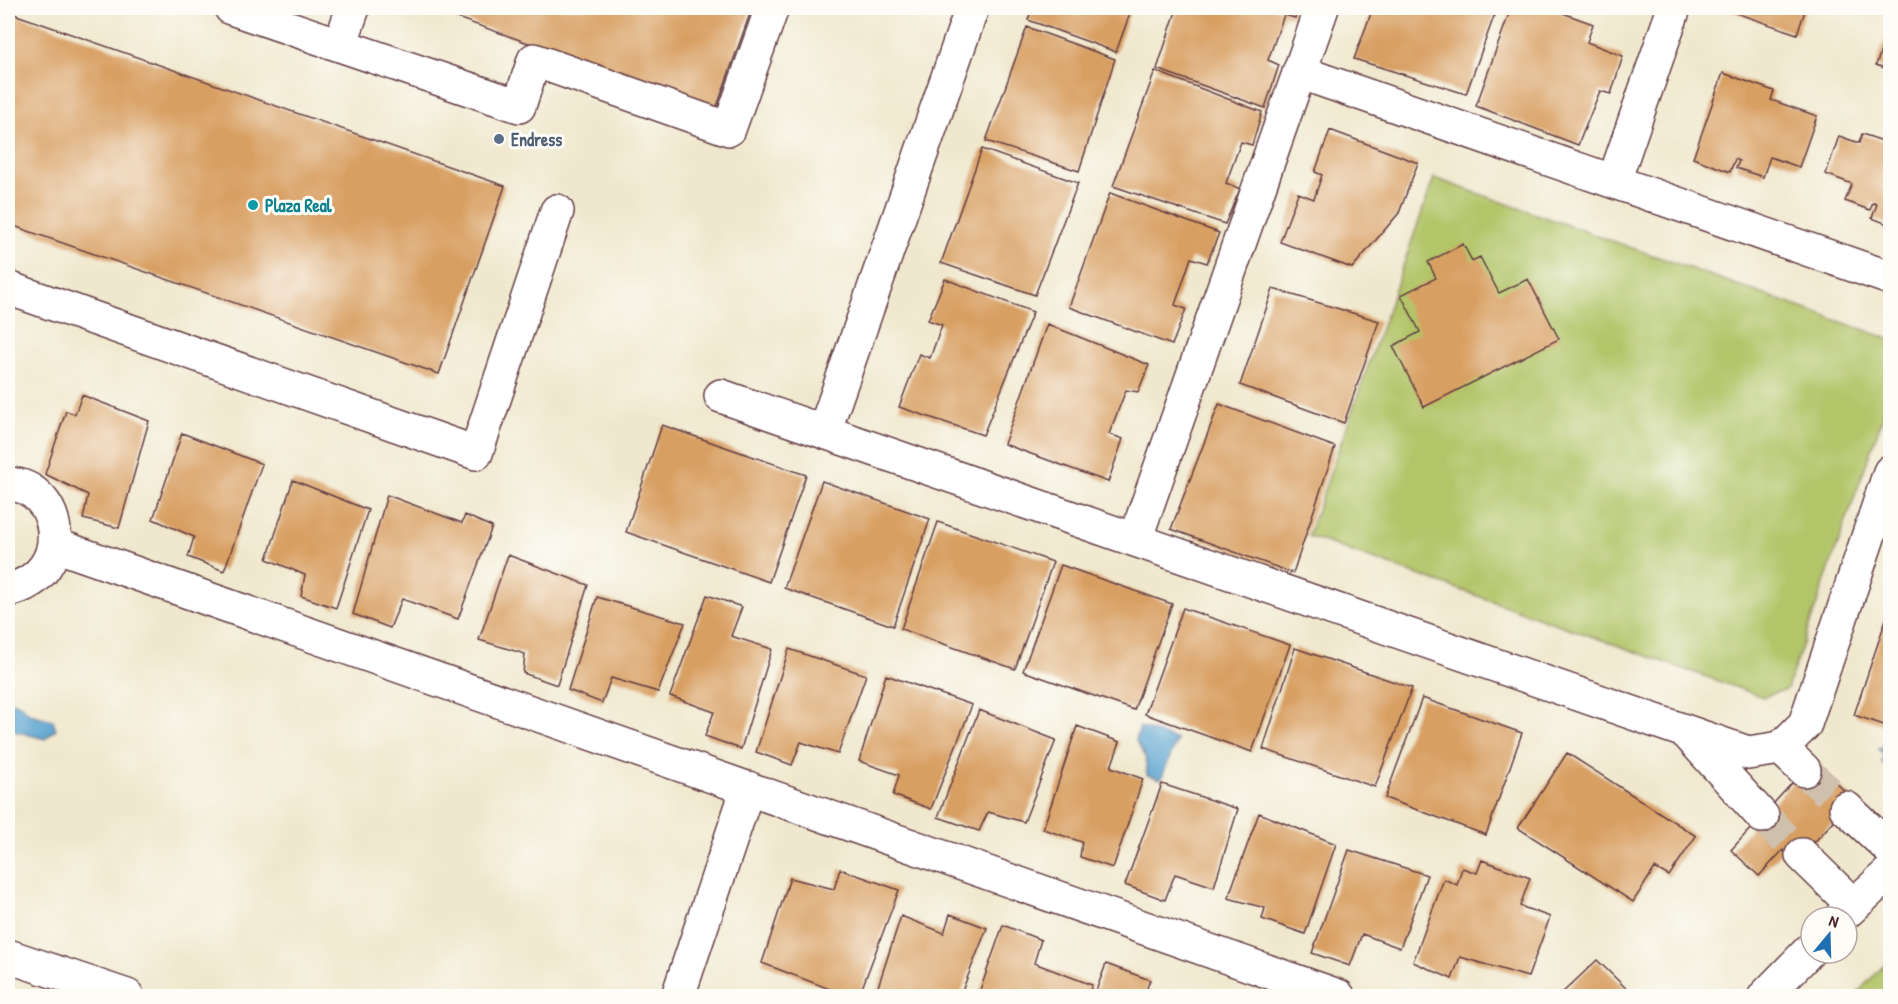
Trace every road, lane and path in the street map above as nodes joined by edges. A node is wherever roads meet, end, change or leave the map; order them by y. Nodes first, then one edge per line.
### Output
1 (231, 8) edge
2 (353, 8) edge
3 (772, 8) edge
4 (972, 8) edge
5 (1322, 8) edge
6 (1674, 8) edge
7 (340, 45) junction
8 (1299, 72) junction
9 (1614, 181) junction
10 (557, 211) dead end
11 (1890, 278) edge
12 (8, 288) edge
13 (721, 396) dead end
14 (824, 432) junction
15 (1890, 472) edge
16 (8, 484) edge
17 (1135, 540) junction
18 (55, 545) junction
19 (8, 590) edge
20 (1685, 730) junction
21 (1781, 748) junction
22 (1804, 770) tunnel mouth
23 (748, 788) junction
24 (1846, 808) tunnel mouth
25 (1762, 816) tunnel mouth
26 (1890, 849) edge
27 (1802, 855) tunnel mouth
28 (1890, 872) edge
29 (1842, 905) edge
30 (1854, 905) edge
31 (8, 956) edge
32 (1799, 961) edge
33 (128, 996) edge
34 (678, 996) edge
35 (1338, 996) edge
36 (1765, 996) edge

1 - 7 street
2 - 7 street
3 - 7 street
4 - 14 street
5 - 8 street
6 - 9 street
8 - 9 street
8 - 17 street
9 - 11 street
10 - 12 street
13 - 14 street
14 - 17 street
15 - 21 street
16 - 18 street
17 - 20 street
18 - 19 street
18 - 23 street
20 - 21 street
20 - 25 street
21 - 22 street
23 - 34 street
23 - 35 street
24 - 26 street
27 - 29 street
28 - 30 street
31 - 33 street
32 - 36 street

